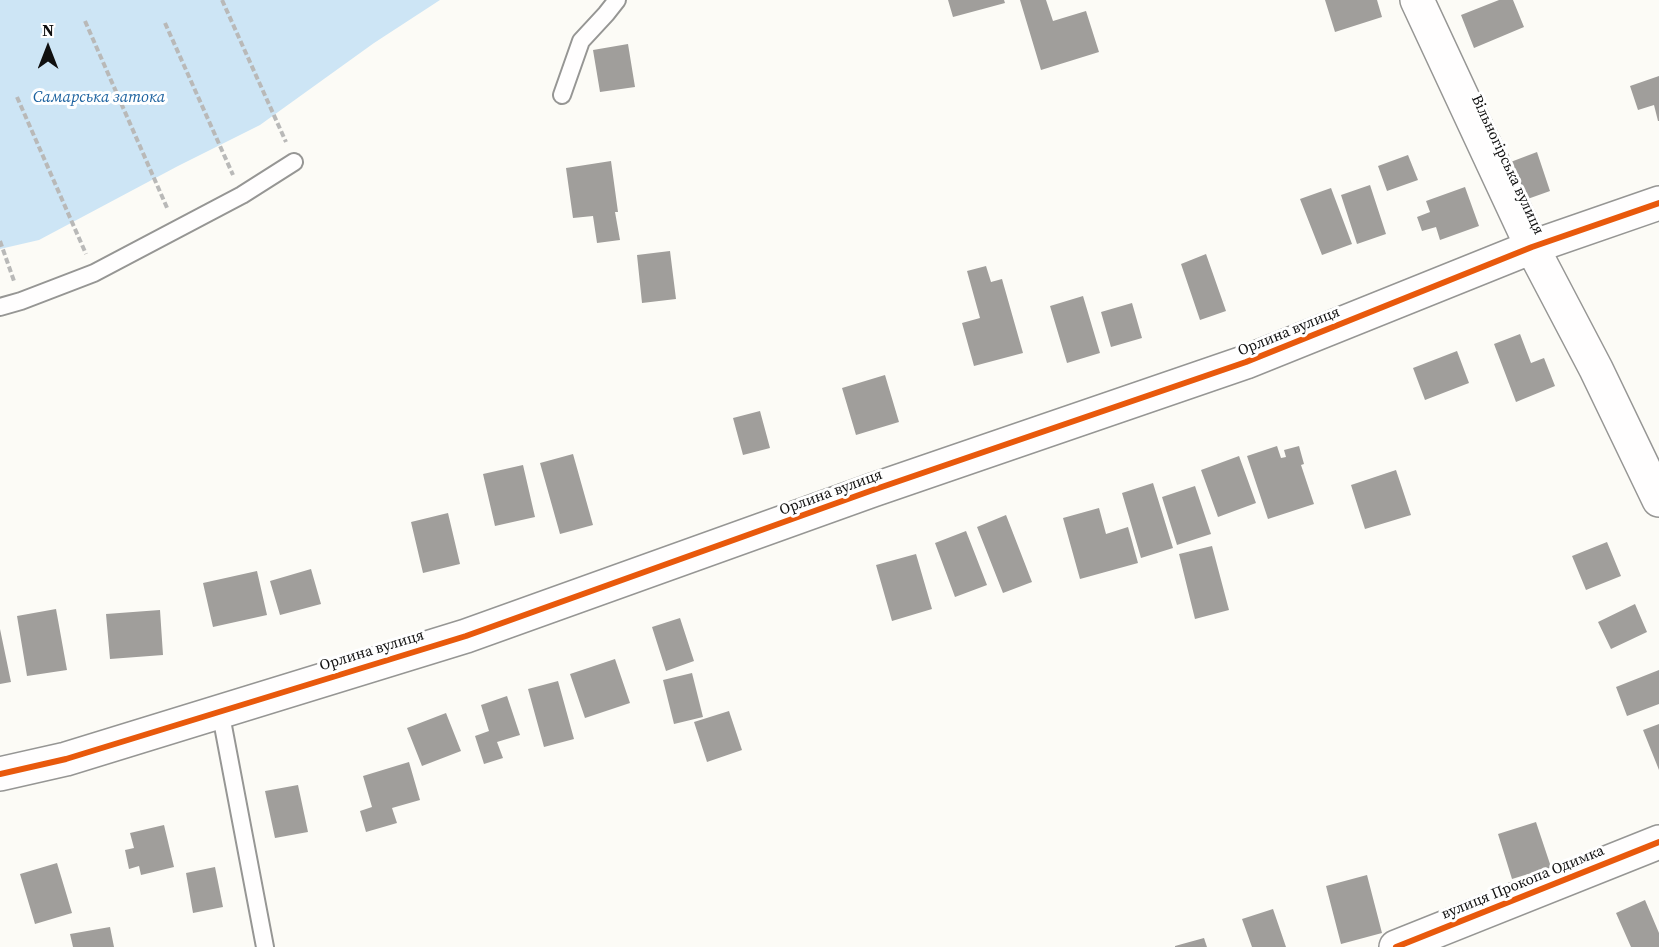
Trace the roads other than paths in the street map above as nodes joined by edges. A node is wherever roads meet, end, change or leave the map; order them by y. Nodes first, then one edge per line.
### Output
1 (616, 0) edge
2 (1417, 0) edge
3 (562, 94) dead end
4 (294, 162) road end
5 (1659, 203) edge
6 (1532, 247) junction
7 (0, 307) edge
8 (1659, 500) edge
9 (220, 710) junction
10 (0, 774) edge
11 (1659, 842) edge
12 (266, 947) edge
13 (1396, 947) edge

1 - 3 lane
2 - 6 street, Вільногірська вулиця
4 - 7 lane
5 - 6 street, Орлина вулиця
6 - 8 street, Вільногірська вулиця
6 - 9 street, Орлина вулиця
9 - 10 street, Орлина вулиця
9 - 12 lane
11 - 13 street, вулиця Прокопа Одимка

